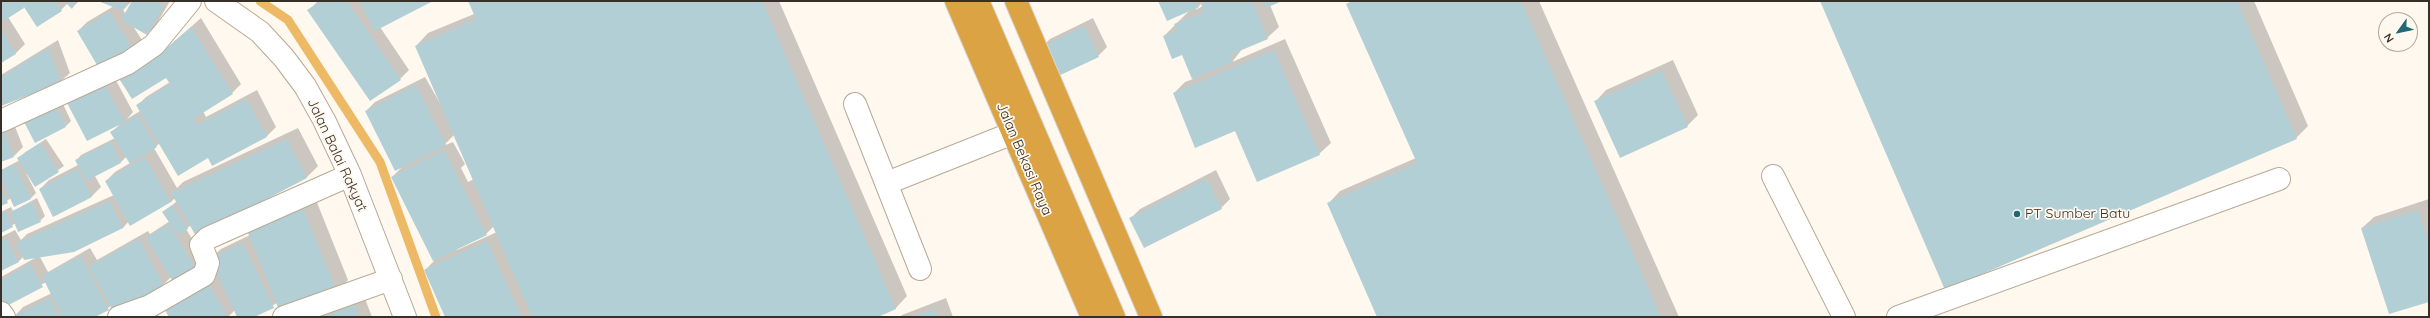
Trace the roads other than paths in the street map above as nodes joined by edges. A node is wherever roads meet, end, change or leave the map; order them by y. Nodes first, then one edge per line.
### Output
1 (190, 1) edge
2 (216, 1) edge
3 (956, 1) edge
4 (978, 1) edge
5 (1016, 1) edge
6 (855, 104) dead end
7 (1, 121) edge
8 (1013, 133) junction
9 (350, 175) junction
10 (1773, 176) dead end
11 (2279, 178) dead end
12 (887, 183) junction
13 (920, 269) dead end
14 (392, 280) junction
15 (1, 313) edge
16 (4, 317) edge
17 (119, 317) edge
18 (284, 317) edge
19 (405, 317) edge
20 (1092, 317) edge
21 (1114, 317) edge
22 (1151, 317) edge
23 (1844, 317) edge
24 (1898, 317) edge

1 - 7 street
2 - 9 street, Jalan Balai Rakyat
3 - 8 highway, Jalan Bekasi Raya
4 - 21 highway
5 - 22 highway
6 - 12 street
8 - 12 street
8 - 20 highway, Jalan Bekasi Raya
9 - 14 street, Jalan Balai Rakyat
9 - 17 street
10 - 23 street
11 - 24 street
12 - 13 street
14 - 18 street
14 - 19 street, Jalan Balai Rakyat
15 - 16 street

